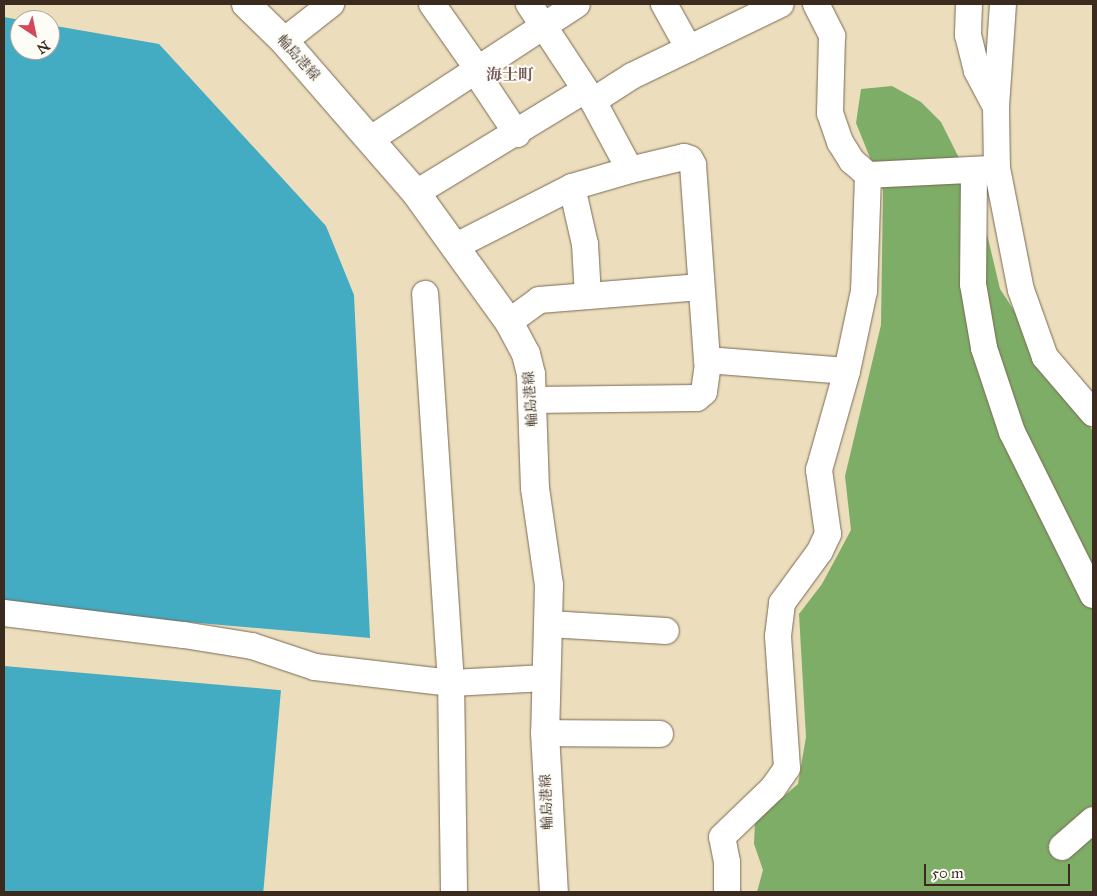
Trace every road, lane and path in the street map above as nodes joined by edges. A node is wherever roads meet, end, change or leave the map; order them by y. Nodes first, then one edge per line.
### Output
1 (246, 4) edge
2 (331, 4) edge
3 (432, 4) edge
4 (577, 4) edge
5 (664, 4) edge
6 (781, 4) edge
7 (816, 4) edge
8 (969, 4) edge
9 (1003, 4) edge
10 (536, 14) edge
11 (284, 41) junction
12 (689, 49) junction
13 (476, 69) junction
14 (589, 95) junction
15 (996, 107) junction
16 (517, 134) junction
17 (371, 140) junction
18 (630, 170) junction
19 (985, 170) junction
20 (868, 175) junction
21 (572, 187) junction
22 (416, 193) junction
23 (456, 246) junction
24 (700, 287) junction
25 (425, 294) dead end
26 (588, 296) junction
27 (509, 322) junction
28 (708, 362) junction
29 (847, 371) junction
30 (532, 400) junction
31 (1093, 413) edge
32 (1093, 595) edge
33 (4, 613) edge
34 (548, 624) junction
35 (666, 631) dead end
36 (547, 678) junction
37 (451, 683) junction
38 (545, 734) junction
39 (660, 734) dead end
40 (1093, 820) edge
41 (1062, 847) dead end
42 (454, 892) edge
43 (554, 892) edge
44 (727, 892) edge

1 - 11 main road, 輪島港線
2 - 11 street
3 - 13 street
4 - 10 street
5 - 12 street
6 - 12 street
7 - 20 street
8 - 15 street
9 - 15 street
10 - 13 street
10 - 14 street
11 - 17 main road, 輪島港線
12 - 14 street
13 - 16 street
13 - 17 street
14 - 16 street
14 - 18 street
15 - 19 street
16 - 22 street
17 - 22 main road, 輪島港線
18 - 21 street
18 - 24 street
19 - 20 street
19 - 31 street
19 - 32 street
20 - 29 street
21 - 23 street
21 - 26 street
22 - 23 main road, 輪島港線
23 - 27 main road, 輪島港線
24 - 26 street
24 - 28 street
25 - 37 street
26 - 27 street
27 - 30 main road, 輪島港線
28 - 29 street
28 - 30 street
29 - 44 street
30 - 34 main road, 輪島港線
33 - 37 street
34 - 35 street
34 - 36 main road, 輪島港線
36 - 37 street
36 - 38 main road, 輪島港線
37 - 42 street
38 - 39 street
38 - 43 main road, 輪島港線
40 - 41 street

